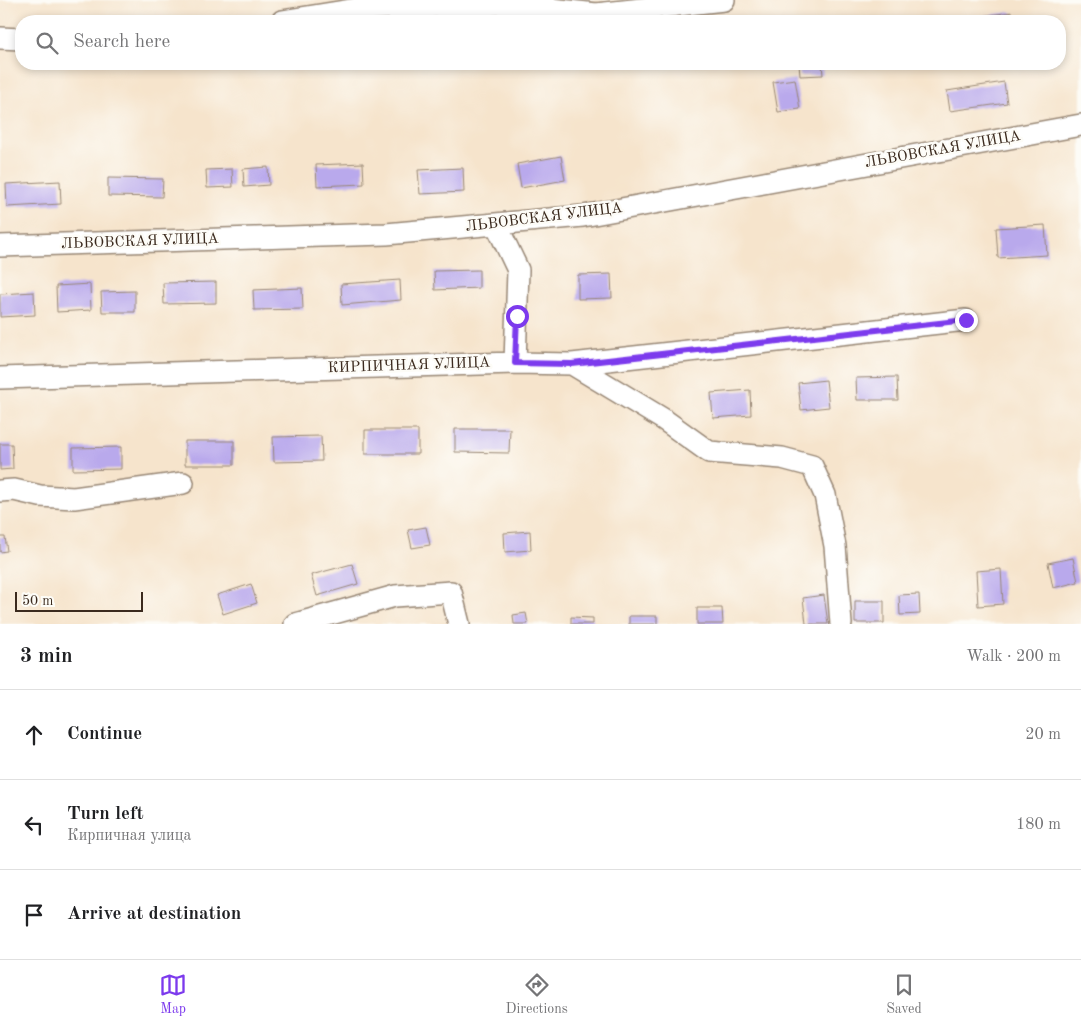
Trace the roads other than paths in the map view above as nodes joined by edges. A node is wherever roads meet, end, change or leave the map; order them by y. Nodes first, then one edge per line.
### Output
1 (724, 0) edge
2 (357, 4) edge
3 (308, 15) edge
4 (0, 38) edge
5 (15, 39) edge
6 (1081, 125) edge
7 (497, 226) junction
8 (0, 246) edge
9 (966, 320) dead end
10 (515, 363) junction
11 (572, 364) junction
12 (0, 378) edge
13 (183, 483) dead end
14 (0, 491) edge
15 (295, 624) edge
16 (459, 624) edge
17 (841, 624) edge

1 - 2 street
2 - 3 street
4 - 5 street
6 - 7 street, ЛЬВОВСКАЯ УЛИЦА
7 - 8 street, ЛЬВОВСКАЯ УЛИЦА
7 - 10 street
9 - 11 street, КИРПИЧНАЯ УЛИЦА
10 - 11 street, КИРПИЧНАЯ УЛИЦА
10 - 12 street, КИРПИЧНАЯ УЛИЦА
11 - 17 street
13 - 14 street
15 - 16 street

